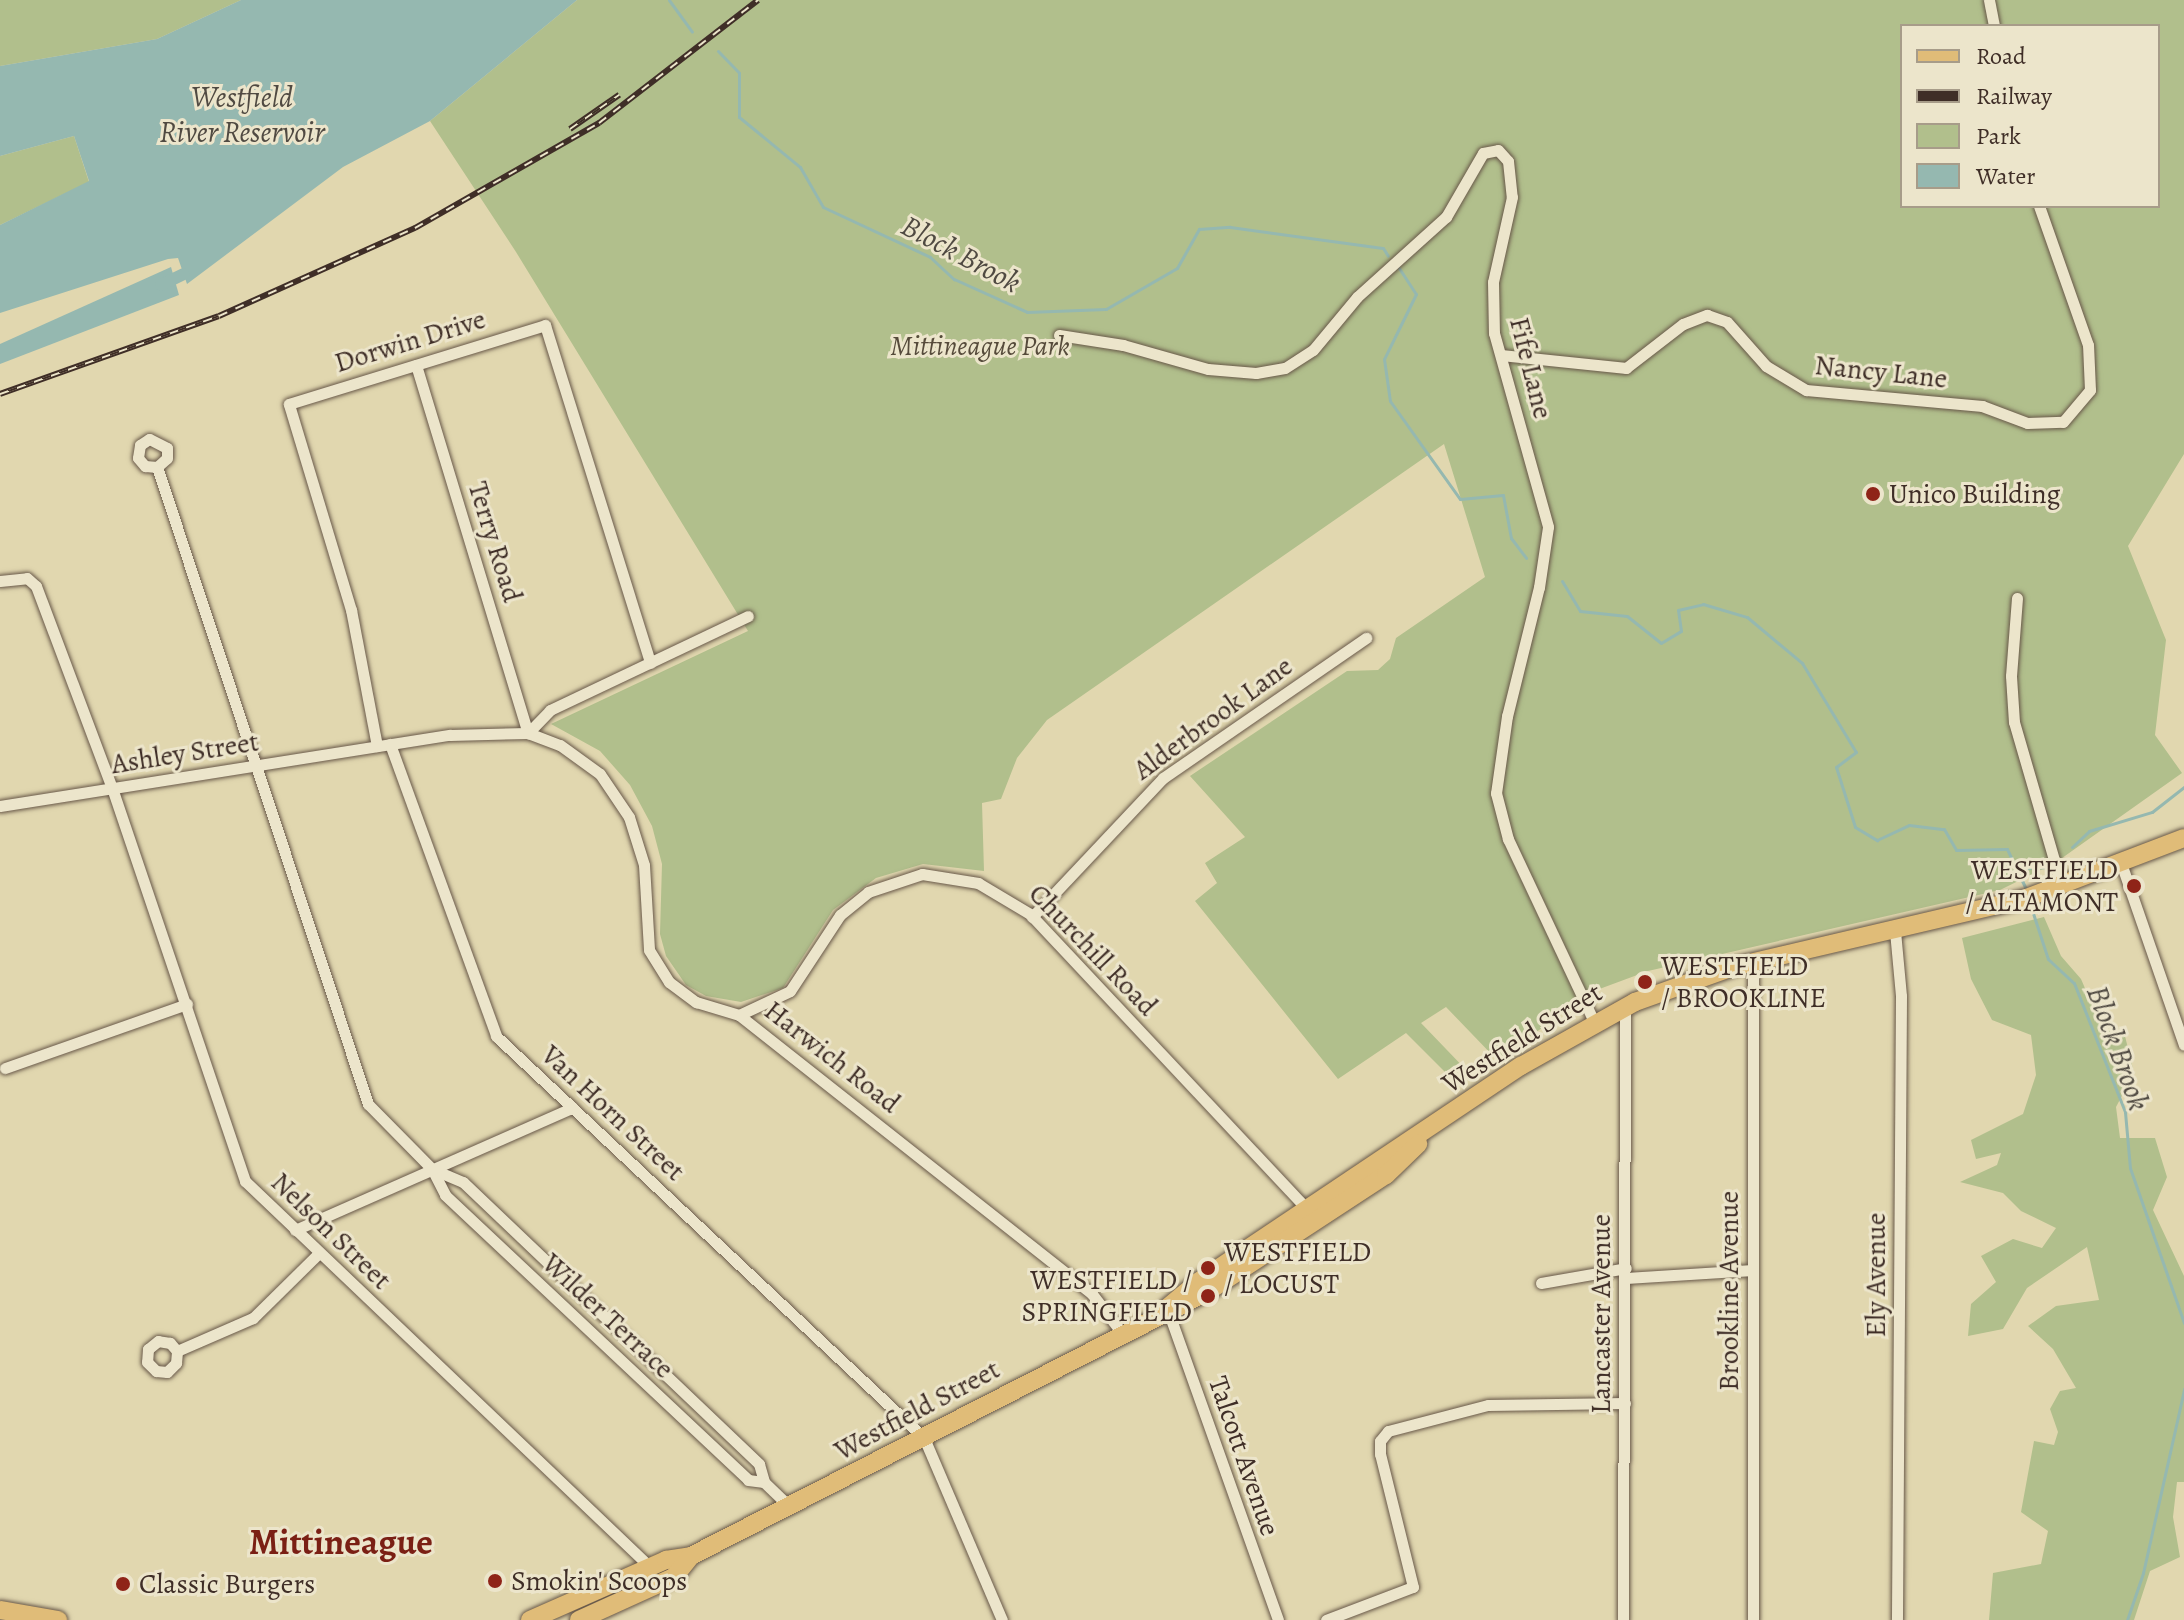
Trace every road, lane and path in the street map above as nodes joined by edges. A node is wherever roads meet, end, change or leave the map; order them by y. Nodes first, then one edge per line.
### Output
1 (1989, 0) edge
2 (1994, 24) edge
3 (2040, 208) edge
4 (1059, 335) dead end
5 (1501, 355) junction
6 (416, 365) junction
7 (157, 467) dead end
8 (0, 581) edge
9 (2017, 598) dead end
10 (748, 616) dead end
11 (1366, 638) dead end
12 (650, 663) junction
13 (528, 733) junction
14 (390, 744) junction
15 (377, 746) junction
16 (255, 766) junction
17 (112, 788) junction
18 (0, 806) edge
19 (2184, 838) edge
20 (2122, 866) junction
21 (2062, 887) junction
22 (1032, 917) junction
23 (1895, 931) junction
24 (1753, 962) junction
25 (187, 1004) junction
26 (1625, 1008) junction
27 (2178, 1008) edge
28 (739, 1015) junction
29 (1594, 1022) junction
30 (2184, 1045) edge
31 (5, 1068) dead end
32 (572, 1108) junction
33 (432, 1169) junction
34 (1312, 1214) junction
35 (295, 1230) junction
36 (319, 1253) junction
37 (1753, 1270) junction
38 (1626, 1273) junction
39 (562, 1276) junction
40 (1541, 1283) dead end
41 (548, 1292) junction
42 (1167, 1308) junction
43 (1122, 1333) junction
44 (177, 1351) dead end
45 (665, 1375) junction
46 (651, 1389) junction
47 (1625, 1403) junction
48 (924, 1438) junction
49 (764, 1482) junction
50 (790, 1507) junction
51 (691, 1556) junction
52 (650, 1567) junction
53 (0, 1610) edge
54 (58, 1620) edge
55 (530, 1620) edge
56 (579, 1620) edge
57 (1002, 1620) edge
58 (1278, 1620) edge
59 (1326, 1620) edge
60 (1623, 1620) edge
61 (1753, 1620) edge
62 (1897, 1620) edge

1 - 2 street
3 - 5 street, Nancy Lane
4 - 5 street, Fife Lane
5 - 29 street, Fife Lane
6 - 12 street, Dorwin Drive
6 - 13 street, Terry Road
6 - 15 street, Dorwin Drive
7 - 16 street, Wilder Terrace
8 - 17 street, Nelson Street
9 - 21 street
10 - 12 street
11 - 22 street, Alderbrook Lane
12 - 13 street
13 - 14 street, Harwich Road
13 - 28 street, Harwich Road
14 - 15 street, Harwich Road
14 - 32 street, Van Horn Street
15 - 16 street, Ashley Street
16 - 17 street, Ashley Street
16 - 33 street, Wilder Terrace
17 - 18 street, Ashley Street
17 - 25 street, Nelson Street
19 - 20 main road, Westfield Street
20 - 21 main road, Westfield Street
20 - 27 street
21 - 23 main road, Westfield Street
22 - 28 street, Churchill Road
22 - 34 street, Churchill Road
23 - 24 main road, Westfield Street
23 - 62 street, Ely Avenue
24 - 26 main road, Westfield Street
24 - 37 street, Brookline Avenue
25 - 31 street
25 - 35 street, Nelson Street
26 - 29 main road, Westfield Street
26 - 38 street, Lancaster Avenue
27 - 30 street
28 - 43 street, Harwich Road
29 - 34 main road, Westfield Street
32 - 33 street
32 - 48 street, Van Horn Street
33 - 35 street
33 - 39 street, Wilder Terrace
33 - 41 street, Wilder Terrace
34 - 42 main road, Westfield Street
35 - 36 street, Nelson Street
36 - 44 street
36 - 52 street, Nelson Street
37 - 38 street
37 - 61 street, Brookline Avenue
38 - 40 street
38 - 47 street, Lancaster Avenue
39 - 41 street
39 - 45 street, Wilder Terrace
41 - 46 street, Wilder Terrace
42 - 43 main road, Westfield Street
42 - 58 street, Talcott Avenue
43 - 48 main road, Westfield Street
45 - 46 street
45 - 49 street, Wilder Terrace
46 - 49 street, Wilder Terrace
47 - 59 street
47 - 60 street, Lancaster Avenue
48 - 50 main road, Westfield Street
48 - 57 street
49 - 50 street, Wilder Terrace
50 - 51 main road, Westfield Street
51 - 52 main road, Westfield Street
51 - 56 main road, Westfield Street
52 - 55 main road, Westfield Street
53 - 54 main road

